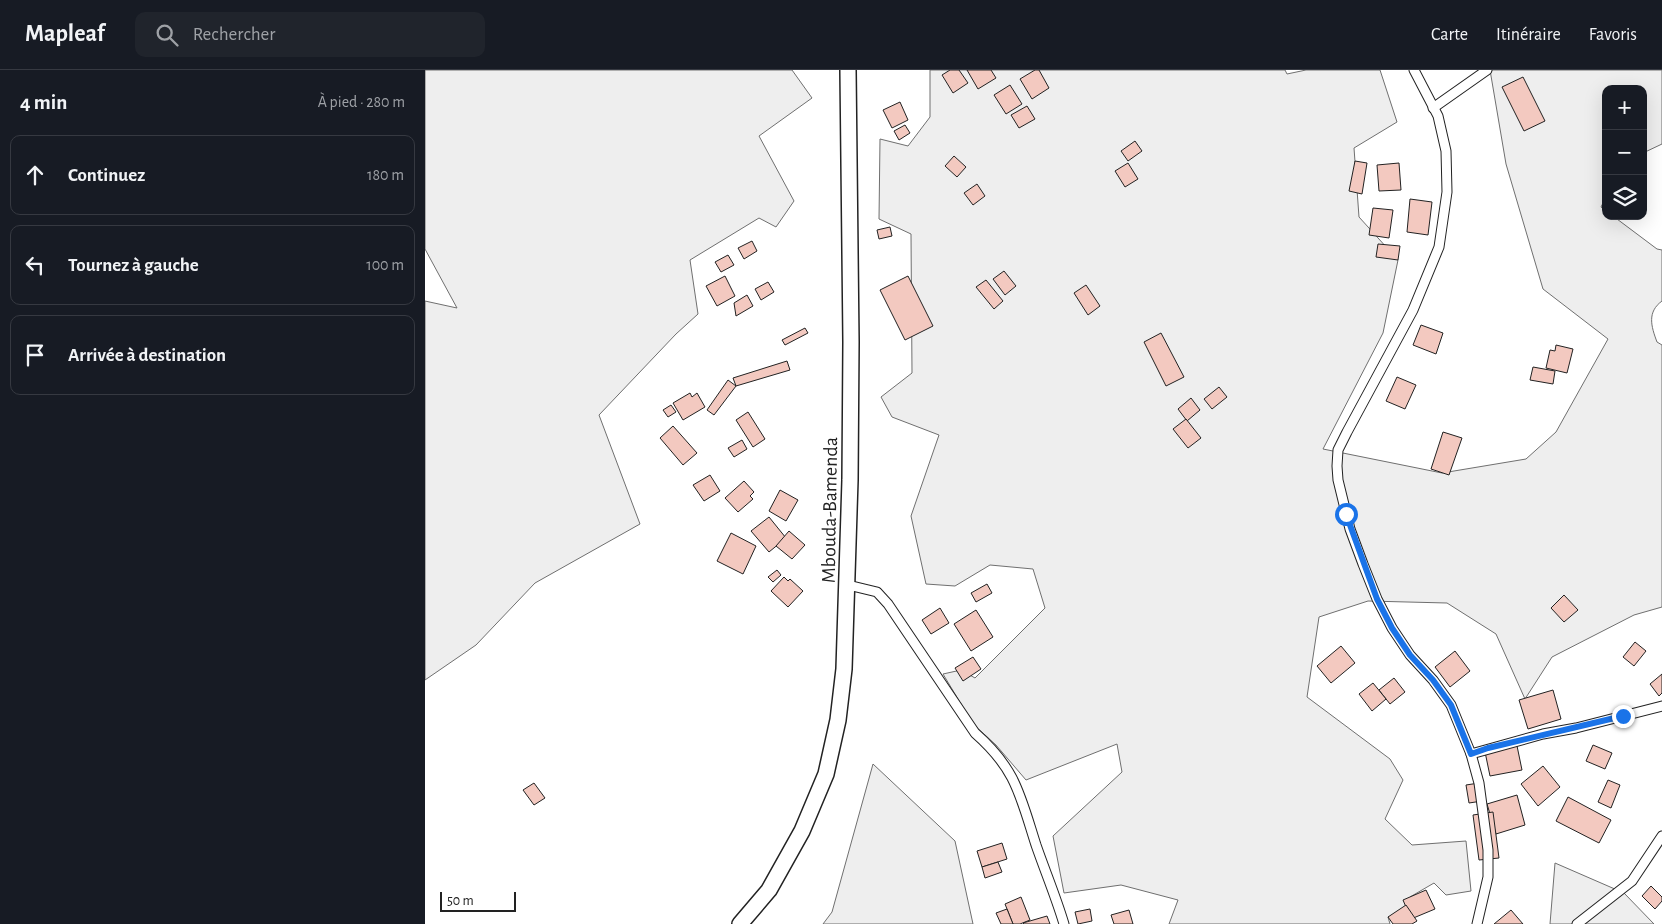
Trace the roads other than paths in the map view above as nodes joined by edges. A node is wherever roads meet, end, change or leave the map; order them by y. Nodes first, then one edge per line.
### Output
1 (847, 70) edge
2 (1414, 70) edge
3 (1487, 70) edge
4 (1433, 108) junction
5 (848, 585) junction
6 (1662, 706) edge
7 (1471, 754) junction
8 (1662, 836) edge
9 (740, 924) edge
10 (1064, 924) edge
11 (1477, 924) edge
12 (1577, 924) edge

1 - 5 highway, Mbouda-Bamenda
2 - 4 street
3 - 4 street
4 - 7 street
5 - 9 highway, Mbouda-Bamenda
5 - 10 street
6 - 7 street
7 - 11 street
8 - 12 street

